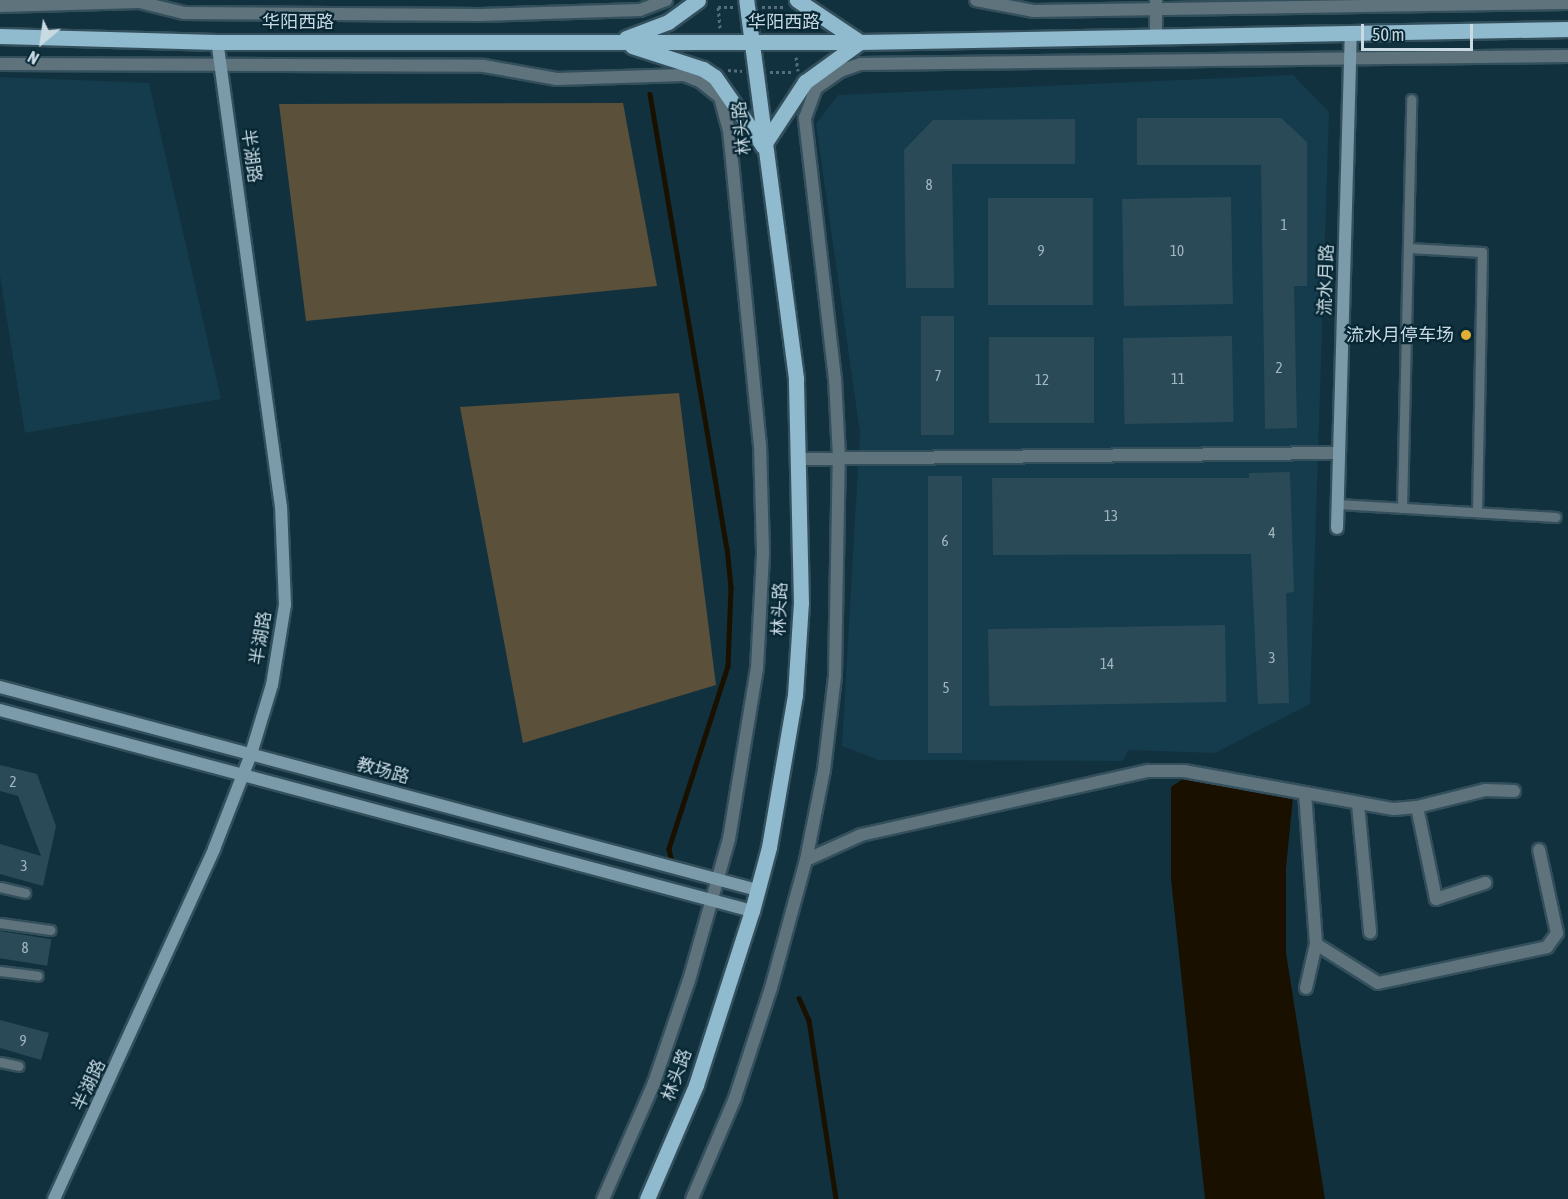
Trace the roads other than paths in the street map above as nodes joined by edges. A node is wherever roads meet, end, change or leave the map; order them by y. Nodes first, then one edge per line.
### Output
1 (666, 0) edge
2 (699, 0) edge
3 (746, 0) edge
4 (797, 0) edge
5 (976, 0) edge
6 (1568, 3) edge
7 (1156, 5) edge
8 (0, 6) edge
9 (1568, 29) edge
10 (1351, 32) junction
11 (1156, 34) junction
12 (0, 36) edge
13 (217, 42) junction
14 (618, 42) junction
15 (752, 42) junction
16 (860, 42) junction
17 (1568, 56) edge
18 (1350, 58) junction
19 (0, 64) edge
20 (220, 68) junction
21 (1411, 99) dead end
22 (763, 146) junction
23 (1408, 248) junction
24 (1339, 453) junction
25 (839, 458) junction
26 (800, 459) junction
27 (1338, 504) junction
28 (1402, 508) junction
29 (1477, 512) junction
30 (1557, 517) dead end
31 (1337, 528) dead end
32 (0, 687) edge
33 (0, 710) edge
34 (251, 754) junction
35 (243, 775) junction
36 (1514, 791) dead end
37 (1305, 793) junction
38 (1358, 804) junction
39 (1417, 807) junction
40 (1539, 850) dead end
41 (806, 860) junction
42 (718, 879) junction
43 (1485, 883) dead end
44 (0, 887) edge
45 (758, 890) junction
46 (25, 893) dead end
47 (712, 900) junction
48 (752, 911) junction
49 (0, 923) edge
50 (51, 930) dead end
51 (1370, 932) dead end
52 (1316, 944) junction
53 (0, 971) edge
54 (38, 976) dead end
55 (1306, 988) dead end
56 (0, 1062) edge
57 (19, 1066) dead end
58 (54, 1199) edge
59 (603, 1199) edge
60 (647, 1199) edge
61 (692, 1199) edge

1 - 8 street
2 - 14 main road
3 - 15 main road, 林头路
4 - 16 main road
5 - 7 street
6 - 7 street
7 - 11 street
9 - 10 main road, 华阳西路
10 - 11 main road, 华阳西路
10 - 18 street, 流水月路
11 - 16 main road, 华阳西路
12 - 13 main road, 华阳西路
13 - 14 main road, 华阳西路
13 - 20 street, 半湖路
14 - 15 main road, 华阳西路
14 - 22 main road
15 - 16 main road, 华阳西路
15 - 22 main road, 林头路
16 - 22 main road
17 - 18 street
18 - 24 street, 流水月路
18 - 25 street
19 - 20 street
20 - 34 street, 半湖路
20 - 42 street
21 - 23 lane
22 - 26 main road, 林头路
23 - 28 lane
23 - 29 lane
24 - 25 street
24 - 27 street, 流水月路
25 - 26 street
25 - 41 street
26 - 45 main road, 林头路
27 - 28 lane
27 - 31 street, 流水月路
28 - 29 lane
29 - 30 lane
32 - 34 street, 教场路
33 - 35 street
34 - 35 street, 半湖路
34 - 42 street, 教场路
35 - 47 street
35 - 58 street, 半湖路
36 - 39 street
37 - 38 street
37 - 41 street
37 - 52 street
38 - 39 street
38 - 51 street
39 - 43 street
40 - 52 street
41 - 61 street
42 - 45 street, 教场路
42 - 47 street
44 - 46 lane
45 - 48 main road, 林头路
47 - 48 street
47 - 59 street
48 - 60 main road, 林头路
49 - 50 lane
52 - 55 street
53 - 54 lane
56 - 57 lane

